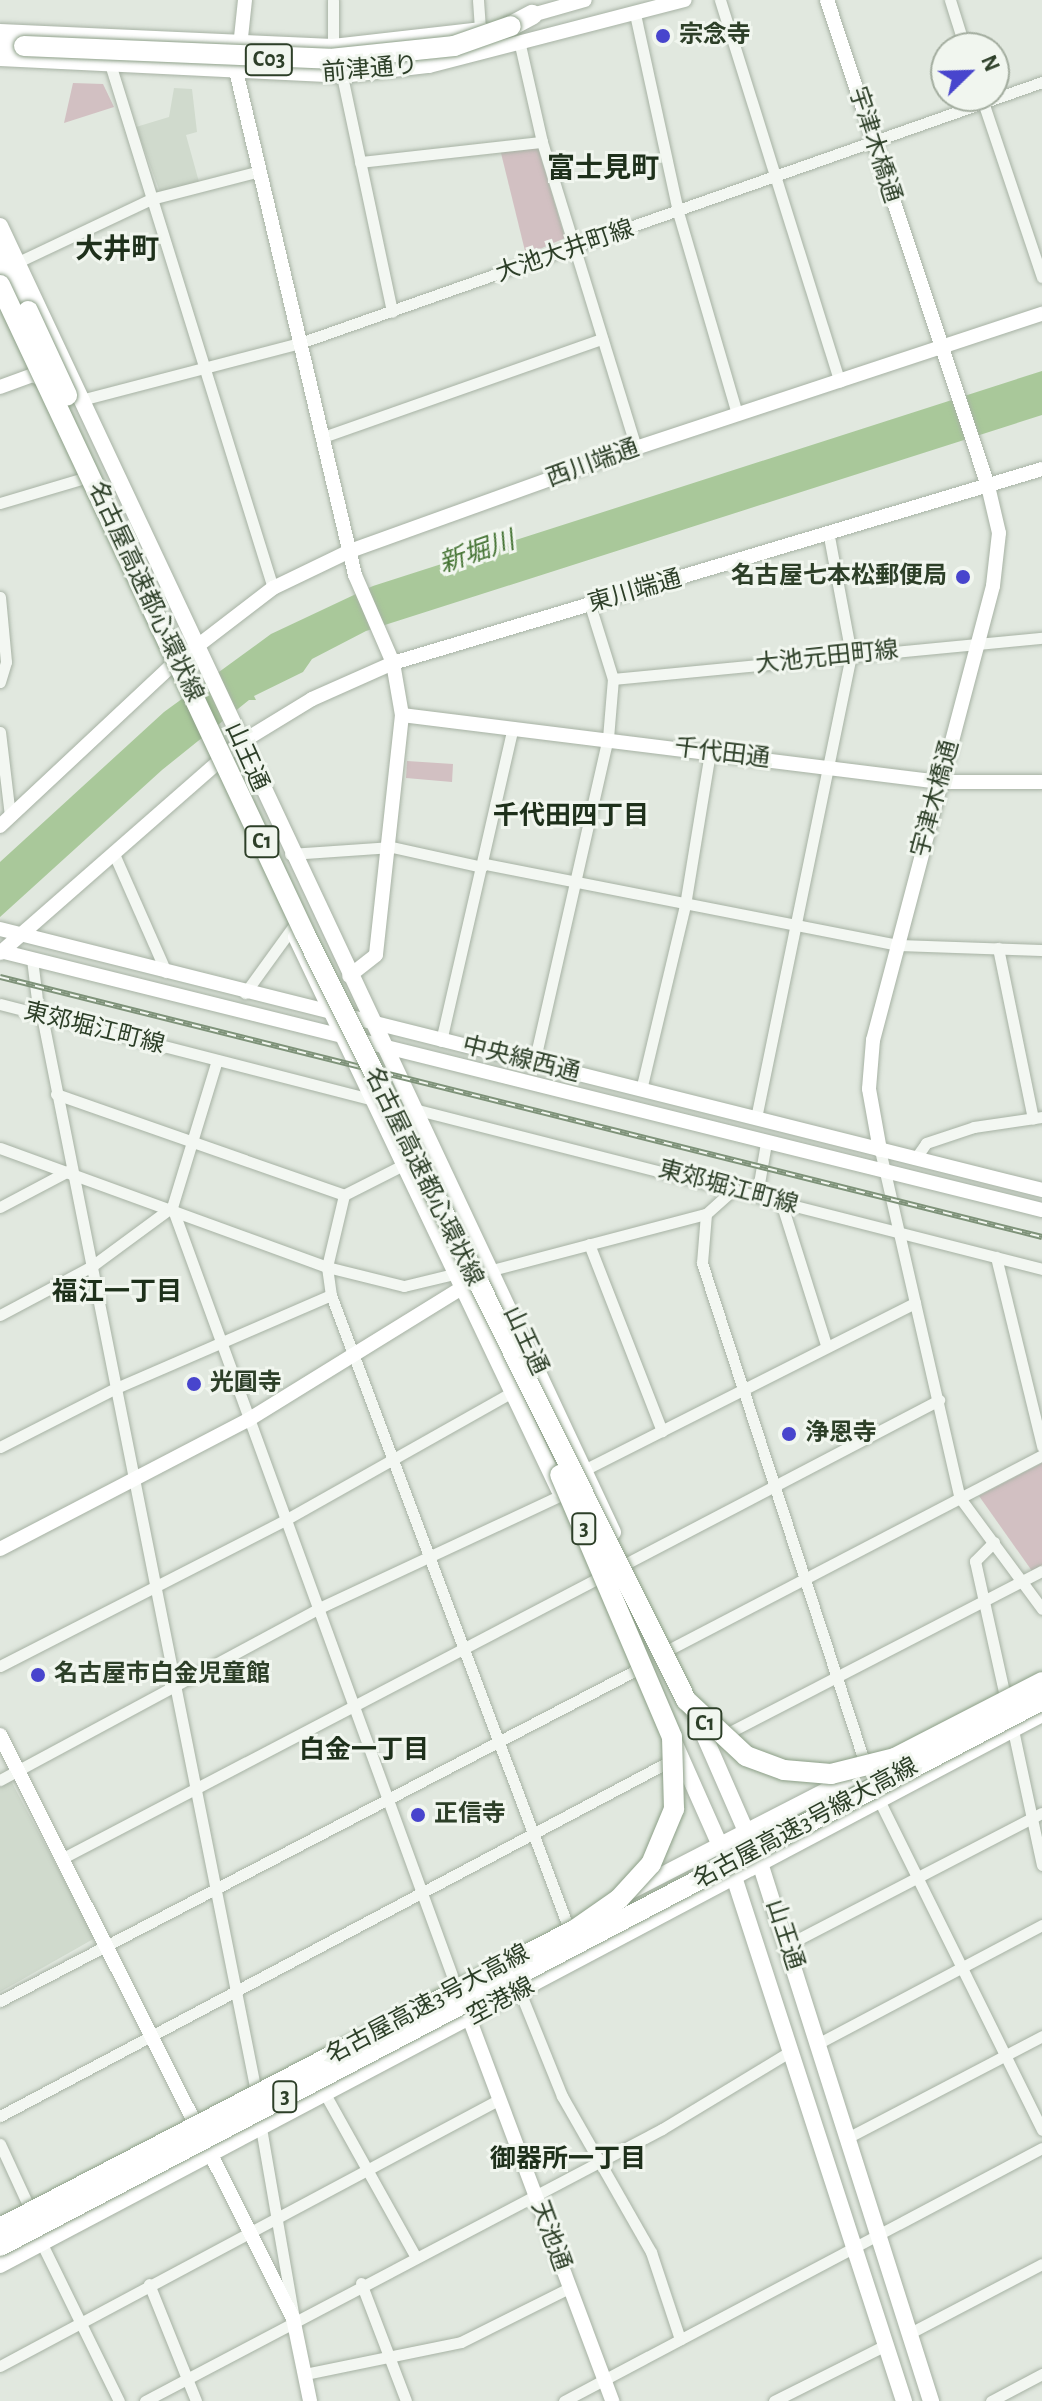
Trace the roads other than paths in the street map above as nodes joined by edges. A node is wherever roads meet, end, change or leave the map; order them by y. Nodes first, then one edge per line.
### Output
1 (245, 0) edge
2 (333, 0) edge
3 (478, 0) edge
4 (585, 0) edge
5 (685, 0) edge
6 (720, 0) edge
7 (827, 0) edge
8 (950, 0) edge
9 (635, 14) junction
10 (532, 15) junction
11 (480, 29) junction
12 (0, 31) edge
13 (960, 32) edge
14 (242, 44) junction
15 (0, 45) edge
16 (520, 45) junction
17 (333, 46) junction
18 (0, 59) edge
19 (111, 67) junction
20 (237, 75) junction
21 (342, 76) junction
22 (1042, 82) edge
23 (1010, 92) edge
24 (953, 112) edge
25 (986, 112) edge
26 (542, 142) junction
27 (874, 144) junction
28 (360, 162) junction
29 (260, 171) junction
30 (776, 178) junction
31 (151, 199) junction
32 (678, 212) junction
33 (0, 226) edge
34 (575, 248) junction
35 (0, 250) edge
36 (18, 262) junction
37 (1042, 277) edge
38 (0, 285) edge
39 (0, 305) edge
40 (392, 312) junction
41 (1042, 314) edge
42 (602, 339) junction
43 (300, 343) junction
44 (941, 349) junction
45 (204, 367) junction
46 (33, 375) junction
47 (840, 382) junction
48 (0, 387) edge
49 (81, 400) junction
50 (737, 414) junction
51 (70, 433) junction
52 (323, 437) junction
53 (636, 448) junction
54 (1042, 469) edge
55 (81, 479) junction
56 (988, 486) junction
57 (0, 503) edge
58 (829, 536) junction
59 (350, 551) junction
60 (273, 588) junction
61 (0, 597) edge
62 (590, 605) junction
63 (1, 616) edge
64 (1042, 638) edge
65 (977, 644) junction
66 (196, 646) junction
67 (851, 654) junction
68 (393, 663) junction
69 (170, 667) junction
70 (613, 679) junction
71 (0, 682) edge
72 (402, 715) junction
73 (513, 727) junction
74 (0, 732) edge
75 (608, 738) junction
76 (240, 743) junction
77 (710, 752) junction
78 (216, 765) junction
79 (828, 767) junction
80 (940, 782) junction
81 (1042, 782) edge
82 (5, 821) edge
83 (392, 847) junction
84 (114, 854) junction
85 (290, 854) junction
86 (484, 866) junction
87 (577, 884) junction
88 (685, 905) junction
89 (798, 927) junction
90 (292, 928) junction
91 (3, 930) edge
92 (22, 935) junction
93 (897, 945) junction
94 (998, 948) junction
95 (1042, 950) edge
96 (1, 952) edge
97 (32, 959) junction
98 (166, 972) junction
99 (349, 976) junction
100 (245, 993) junction
101 (0, 1004) edge
102 (332, 1015) junction
103 (40, 1016) junction
104 (373, 1024) junction
105 (343, 1038) junction
106 (441, 1041) junction
107 (385, 1048) junction
108 (217, 1060) junction
109 (534, 1063) junction
110 (641, 1090) junction
111 (56, 1094) junction
112 (375, 1100) junction
113 (414, 1109) junction
114 (1038, 1117) edge
115 (756, 1118) junction
116 (192, 1140) junction
117 (766, 1143) junction
118 (0, 1148) edge
119 (880, 1150) junction
120 (915, 1159) junction
121 (405, 1164) junction
122 (70, 1170) junction
123 (886, 1171) junction
124 (734, 1189) junction
125 (1042, 1190) edge
126 (344, 1195) junction
127 (757, 1195) junction
128 (781, 1202) junction
129 (0, 1207) edge
130 (172, 1207) junction
131 (1042, 1210) edge
132 (706, 1214) junction
133 (898, 1232) junction
134 (589, 1244) junction
135 (996, 1257) junction
136 (92, 1266) junction
137 (327, 1267) junction
138 (1042, 1269) edge
139 (492, 1270) junction
140 (462, 1280) junction
141 (331, 1295) junction
142 (915, 1303) junction
143 (0, 1315) edge
144 (219, 1341) junction
145 (826, 1345) junction
146 (355, 1354) junction
147 (116, 1388) junction
148 (745, 1389) junction
149 (522, 1394) junction
150 (939, 1400) junction
151 (248, 1420) junction
152 (662, 1431) junction
153 (1042, 1446) edge
154 (0, 1447) edge
155 (1042, 1455) edge
156 (393, 1457) junction
157 (584, 1470) junction
158 (134, 1479) junction
159 (775, 1487) junction
160 (561, 1495) junction
161 (960, 1498) junction
162 (285, 1520) junction
163 (994, 1542) junction
164 (0, 1549) edge
165 (435, 1559) junction
166 (625, 1559) junction
167 (1042, 1571) edge
168 (599, 1573) junction
169 (803, 1580) junction
170 (1022, 1582) junction
171 (155, 1584) junction
172 (983, 1598) junction
173 (317, 1609) junction
174 (1042, 1609) edge
175 (466, 1645) junction
176 (666, 1651) junction
177 (642, 1664) junction
178 (0, 1666) edge
179 (1042, 1675) edge
180 (834, 1680) junction
181 (1042, 1682) edge
182 (176, 1683) junction
183 (1005, 1696) junction
184 (1042, 1700) edge
185 (354, 1705) junction
186 (1042, 1714) edge
187 (1013, 1730) junction
188 (0, 1735) edge
189 (500, 1739) junction
190 (708, 1742) junction
191 (680, 1756) junction
192 (867, 1770) junction
193 (18, 1771) junction
194 (0, 1780) edge
195 (198, 1786) junction
196 (388, 1799) junction
197 (879, 1800) junction
198 (1042, 1813) edge
199 (1030, 1819) junction
200 (748, 1830) junction
201 (533, 1833) junction
202 (722, 1844) junction
203 (61, 1859) junction
204 (760, 1863) junction
205 (1042, 1865) edge
206 (734, 1877) junction
207 (918, 1878) junction
208 (217, 1885) junction
209 (421, 1892) junction
210 (567, 1924) junction
211 (1042, 1925) edge
212 (787, 1945) junction
213 (105, 1947) junction
214 (569, 1949) joint
215 (962, 1966) junction
216 (454, 1981) junction
217 (237, 1989) junction
218 (520, 1992) junction
219 (0, 2001) edge
220 (470, 2019) junction
221 (148, 2035) junction
222 (1042, 2036) edge
223 (819, 2043) junction
224 (791, 2051) junction
225 (1007, 2055) junction
226 (256, 2086) junction
227 (325, 2094) junction
228 (498, 2100) junction
229 (0, 2116) edge
230 (190, 2120) junction
231 (260, 2127) junction
232 (1042, 2130) edge
233 (849, 2137) junction
234 (0, 2144) edge
235 (1042, 2148) edge
236 (209, 2154) junction
237 (601, 2161) junction
238 (367, 2171) junction
239 (535, 2198) junction
240 (28, 2205) junction
241 (281, 2218) junction
242 (0, 2220) edge
243 (0, 2228) edge
244 (251, 2234) junction
245 (878, 2235) junction
246 (41, 2242) junction
247 (0, 2246) edge
248 (855, 2247) junction
249 (415, 2256) junction
250 (1042, 2264) edge
251 (0, 2265) edge
252 (361, 2283) junction
253 (149, 2284) junction
254 (569, 2288) junction
255 (293, 2318) junction
256 (84, 2322) junction
257 (910, 2333) junction
258 (680, 2339) junction
259 (886, 2345) junction
260 (392, 2357) junction
261 (0, 2366) edge
262 (189, 2374) junction
263 (305, 2374) junction
264 (1042, 2374) edge
265 (604, 2380) junction
266 (119, 2401) edge
267 (145, 2401) edge
268 (196, 2401) edge
269 (310, 2401) edge
270 (406, 2401) edge
271 (564, 2401) edge
272 (612, 2401) edge
273 (774, 2401) edge
274 (904, 2401) edge
275 (931, 2401) edge
276 (991, 2401) edge

1 - 14 street
2 - 17 street
3 - 11 street
4 - 10 street, 前津通り
5 - 9 street, 前津通り
6 - 30 street
7 - 27 street, 宇津木橋通
8 - 13 street
9 - 16 street, 前津通り
9 - 32 street
10 - 11 street, 前津通り
10 - 15 highway, C03, bridge
11 - 17 street, 前津通り
12 - 14 street, 前津通り
14 - 17 street, 前津通り
14 - 20 street
16 - 21 street, 前津通り
16 - 26 street
18 - 19 street, 前津通り
19 - 20 street, 前津通り
19 - 31 street
20 - 21 street, 前津通り
20 - 29 street
21 - 28 street
22 - 23 street, 大池大井町線
24 - 27 street, 大池大井町線
25 - 37 street
26 - 28 street
26 - 34 street
27 - 30 street, 大池大井町線
27 - 44 street, 宇津木橋通
28 - 40 street
29 - 31 street
29 - 43 street
30 - 32 street, 大池大井町線
30 - 47 street
31 - 36 street
31 - 45 street
32 - 34 street, 大池大井町線
32 - 50 street
33 - 36 main road, 山王通
34 - 40 street, 大池大井町線
34 - 42 street
35 - 51 highway, bridge
36 - 49 main road, 山王通
38 - 51 highway, 名古屋高速都心環状線 / C1, bridge
39 - 46 main road, 山王通
40 - 43 street, 大池大井町線
41 - 44 street, 西川端通
42 - 52 street
42 - 53 street
43 - 45 street, 大池大井町線
43 - 52 street
44 - 47 street, 西川端通
44 - 56 street, 宇津木橋通
45 - 49 street, 大池大井町線
45 - 60 street
46 - 48 street
46 - 49 street
46 - 55 main road, 山王通
47 - 50 street, 西川端通
49 - 66 main road, 山王通
50 - 53 street, 西川端通
51 - 149 highway, 名古屋高速都心環状線 / C1, bridge
52 - 59 street
53 - 59 street, 西川端通
54 - 56 street, 東川端通
55 - 57 street
55 - 69 main road, 山王通
56 - 58 street, 東川端通
56 - 65 street, 宇津木橋通
58 - 62 street, 東川端通
58 - 67 street
59 - 60 street, 西川端通
59 - 68 street
60 - 66 street, 西川端通
61 - 63 street
62 - 68 street, 東川端通
62 - 70 street
63 - 71 street
64 - 65 street, 大池元田町線
65 - 67 street, 大池元田町線
65 - 80 street, 宇津木橋通
66 - 69 street, 西川端通
66 - 76 main road, 山王通
67 - 70 street, 大池元田町線
67 - 79 street
68 - 72 street
68 - 76 street, 東川端通
69 - 78 main road, 山王通
69 - 82 street, 西川端通
70 - 75 street
72 - 73 street, 千代田通
72 - 83 street
73 - 75 street, 千代田通
73 - 86 street
74 - 82 street
75 - 77 street, 千代田通
75 - 87 street
76 - 78 street, 東川端通
76 - 85 main road, 山王通
77 - 79 street, 千代田通
77 - 88 street
78 - 84 street, 東川端通
78 - 90 main road, 山王通
79 - 80 street, 千代田通
79 - 89 street
80 - 81 street, 千代田通
80 - 93 street, 宇津木橋通
83 - 85 street
83 - 86 street
83 - 99 street
84 - 92 street, 東川端通
84 - 98 street
85 - 99 main road, 山王通
86 - 87 street
86 - 106 street
87 - 88 street
87 - 109 street
88 - 89 street
88 - 110 street
89 - 93 street
89 - 115 street
90 - 100 street
90 - 102 main road, 山王通
91 - 92 street, 中央線西通
92 - 96 street, 東川端通
92 - 98 street, 中央線西通
93 - 94 street
93 - 119 street, 宇津木橋通
94 - 95 street
94 - 114 street
96 - 97 street, 中央線西通
97 - 103 street
97 - 105 street, 中央線西通
98 - 100 street, 中央線西通
99 - 104 main road, 山王通
100 - 102 street, 中央線西通
101 - 103 street, 東郊堀江町線
102 - 104 street, 中央線西通
102 - 105 main road, 山王通
103 - 108 street, 東郊堀江町線
103 - 111 street
104 - 106 street, 中央線西通
104 - 107 main road, 山王通
105 - 107 street, 中央線西通
105 - 112 main road, 山王通
106 - 109 street, 中央線西通
107 - 113 main road, 山王通
107 - 117 street, 中央線西通
108 - 112 street, 東郊堀江町線
108 - 116 street
109 - 110 street, 中央線西通
110 - 115 street, 中央線西通
111 - 116 street
111 - 122 street
112 - 121 main road, 山王通
113 - 124 street, 東郊堀江町線
113 - 139 main road, 山王通
114 - 120 street
115 - 119 street, 中央線西通
116 - 126 street
116 - 130 street
117 - 123 street, 中央線西通
117 - 127 street
118 - 122 street
119 - 120 street, 中央線西通
119 - 123 street
120 - 125 street, 中央線西通
121 - 126 street
121 - 140 main road, 山王通
122 - 129 street
122 - 130 street
122 - 136 street
123 - 131 street, 中央線西通
123 - 133 street
124 - 127 street, 東郊堀江町線
124 - 132 street
126 - 137 street
127 - 128 street, 東郊堀江町線
128 - 133 street, 東郊堀江町線
128 - 145 street
130 - 136 street
130 - 137 street
130 - 144 street
132 - 134 street
132 - 148 street
133 - 135 street, 東郊堀江町線
133 - 142 street
134 - 139 street
134 - 152 street
135 - 138 street, 東郊堀江町線
135 - 153 street
136 - 143 street
136 - 147 street
137 - 140 street
137 - 141 street
139 - 157 main road, 山王通
140 - 146 street
140 - 149 main road, 山王通
141 - 144 street
141 - 146 street
142 - 145 street
142 - 150 street
144 - 147 street
144 - 151 street
145 - 148 street
146 - 151 street
146 - 156 street
147 - 154 street
147 - 158 street
148 - 152 street
148 - 159 street
149 - 156 street
149 - 160 main road, 山王通
149 - 177 highway, 3, bridge
149 - 181 highway, 名古屋高速都心環状線 / C1, bridge
150 - 159 street
150 - 161 street
151 - 158 street
151 - 162 street
152 - 157 street
155 - 161 street
156 - 162 street
156 - 165 street
157 - 166 main road, 山王通
158 - 164 street
158 - 171 street
159 - 166 street
159 - 169 street
160 - 165 street
160 - 168 main road, 山王通
161 - 163 street
161 - 169 street
162 - 171 street
162 - 173 street
163 - 170 street
163 - 172 street
165 - 173 street
165 - 175 street
166 - 168 street
166 - 176 main road, 山王通
167 - 170 street
168 - 175 street
168 - 177 main road, 山王通
169 - 176 street
169 - 180 street
170 - 172 street
170 - 174 street
171 - 178 street
171 - 182 street
172 - 180 street
172 - 183 street
173 - 182 street
173 - 185 street
175 - 185 street
175 - 189 street
176 - 190 main road, 山王通
177 - 189 street
177 - 191 main road, 山王通
177 - 243 highway, 名古屋高速3号大高線 / 3, bridge
179 - 183 main road, 空港線
180 - 190 street
180 - 192 street
182 - 193 street
182 - 195 street
183 - 192 main road, 空港線
184 - 214 highway, 名古屋高速3号線大高線 / 3, bridge
185 - 195 street
185 - 196 street
186 - 187 main road, 空港線
187 - 197 main road, 空港線
187 - 199 street
188 - 193 street
189 - 196 street
189 - 201 street
190 - 200 main road, 山王通
191 - 201 street
191 - 202 main road, 山王通
192 - 200 main road, 空港線
193 - 194 street
193 - 203 street
195 - 203 street
195 - 208 street
196 - 208 street
196 - 209 street
197 - 204 main road, 空港線
197 - 207 street
198 - 199 street
199 - 205 street
199 - 207 street
200 - 202 main road, 空港線
200 - 204 main road, 山王通
201 - 209 street
201 - 210 street
202 - 206 main road, 山王通
202 - 210 main road, 空港線
203 - 213 street
204 - 206 main road, 空港線
204 - 212 main road, 山王通
206 - 218 main road, 空港線
206 - 224 main road, 山王通
207 - 212 street
207 - 215 street
208 - 213 street
208 - 217 street
209 - 216 street
209 - 217 street
210 - 216 main road, 空港線
211 - 215 street
212 - 223 main road, 山王通
213 - 219 street
213 - 221 street
214 - 247 highway, 名古屋高速3号大高線 / 3, bridge
215 - 223 street
215 - 225 street
216 - 220 street, 天池通
216 - 226 main road, 空港線
217 - 221 street
217 - 226 street
218 - 220 main road, 空港線
218 - 237 street
220 - 227 main road, 空港線
220 - 228 street, 天池通
221 - 229 street
221 - 230 street
222 - 225 street
223 - 233 main road, 山王通
224 - 237 street
224 - 248 main road, 山王通
225 - 232 street
225 - 233 street
226 - 230 main road, 空港線
226 - 231 street
227 - 231 main road, 空港線
227 - 238 street
228 - 238 street
228 - 239 street, 天池通
230 - 236 street
230 - 240 main road, 空港線
231 - 236 main road, 空港線
231 - 241 street
233 - 245 main road, 山王通
234 - 240 street
235 - 245 street
236 - 244 street
236 - 246 main road, 空港線
237 - 239 street
237 - 258 street
238 - 241 street
238 - 249 street
239 - 249 street
239 - 254 street, 天池通
240 - 242 main road, 空港線
241 - 244 street
241 - 255 street
244 - 253 street
244 - 255 street
245 - 248 street
245 - 257 main road, 山王通
246 - 251 main road, 空港線
246 - 256 street
248 - 258 street
248 - 259 main road, 山王通
249 - 252 street
250 - 257 street
252 - 255 street
252 - 260 street
253 - 256 street
253 - 262 street
254 - 260 street
254 - 265 street, 天池通
255 - 262 street
255 - 263 street
256 - 261 street
256 - 266 street
257 - 275 main road, 山王通
258 - 265 street
259 - 273 street
259 - 274 main road, 山王通
260 - 263 street
260 - 270 street
262 - 267 street
262 - 268 street
263 - 269 street
264 - 276 street
265 - 271 street
265 - 272 street, 天池通

